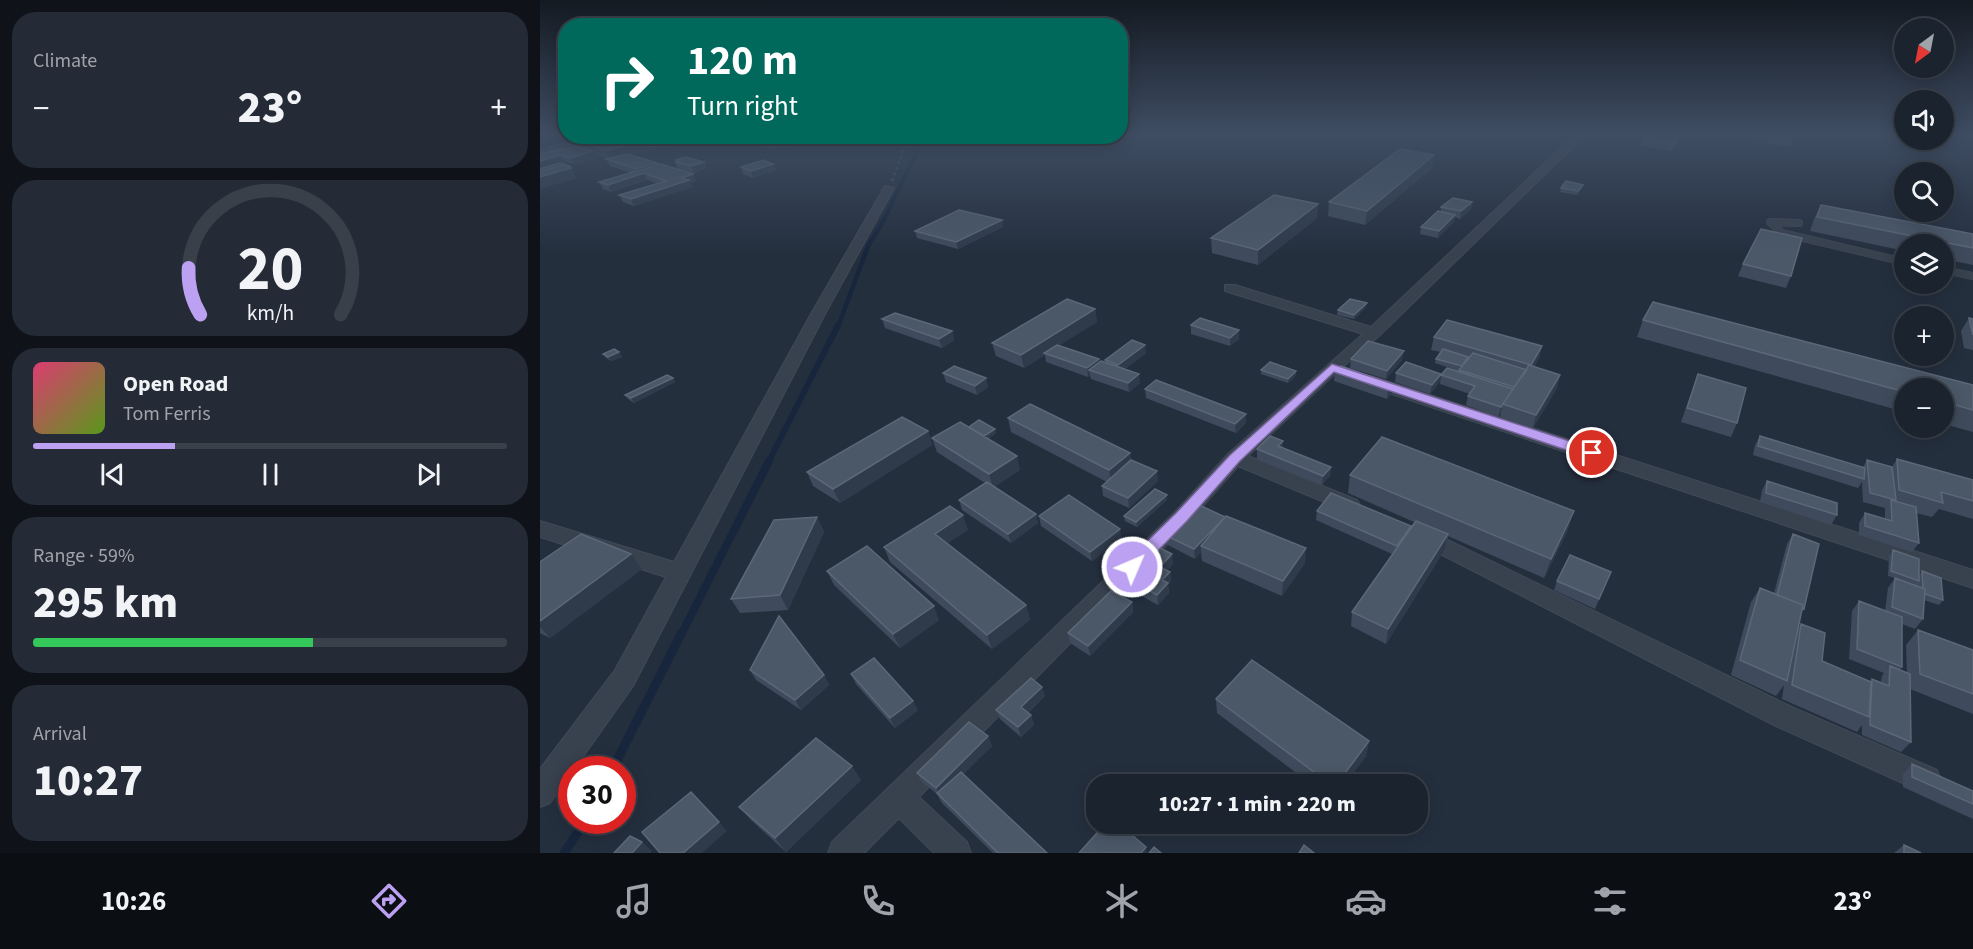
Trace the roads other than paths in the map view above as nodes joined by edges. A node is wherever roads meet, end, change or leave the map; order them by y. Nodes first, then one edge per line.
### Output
1 (1540, 174) edge
2 (889, 188) road end
3 (1799, 223) dead end
4 (1894, 259) edge
5 (1954, 272) edge
6 (1973, 276) edge
7 (1230, 288) dead end
8 (1374, 333) junction
9 (1332, 368) junction
10 (1235, 458) junction
11 (1373, 515) edge
12 (1405, 528) edge
13 (540, 529) edge
14 (680, 572) junction
15 (1973, 579) edge
16 (1952, 791) edge
17 (540, 793) edge
18 (899, 798) junction
19 (843, 853) edge
20 (956, 853) edge

1 - 8 street
2 - 14 street
3 - 4 lane
5 - 6 lane
7 - 8 street
8 - 9 street
9 - 10 street
9 - 15 street
10 - 11 street
10 - 18 street
12 - 16 street
13 - 14 street
14 - 17 street
18 - 19 street
18 - 20 street

